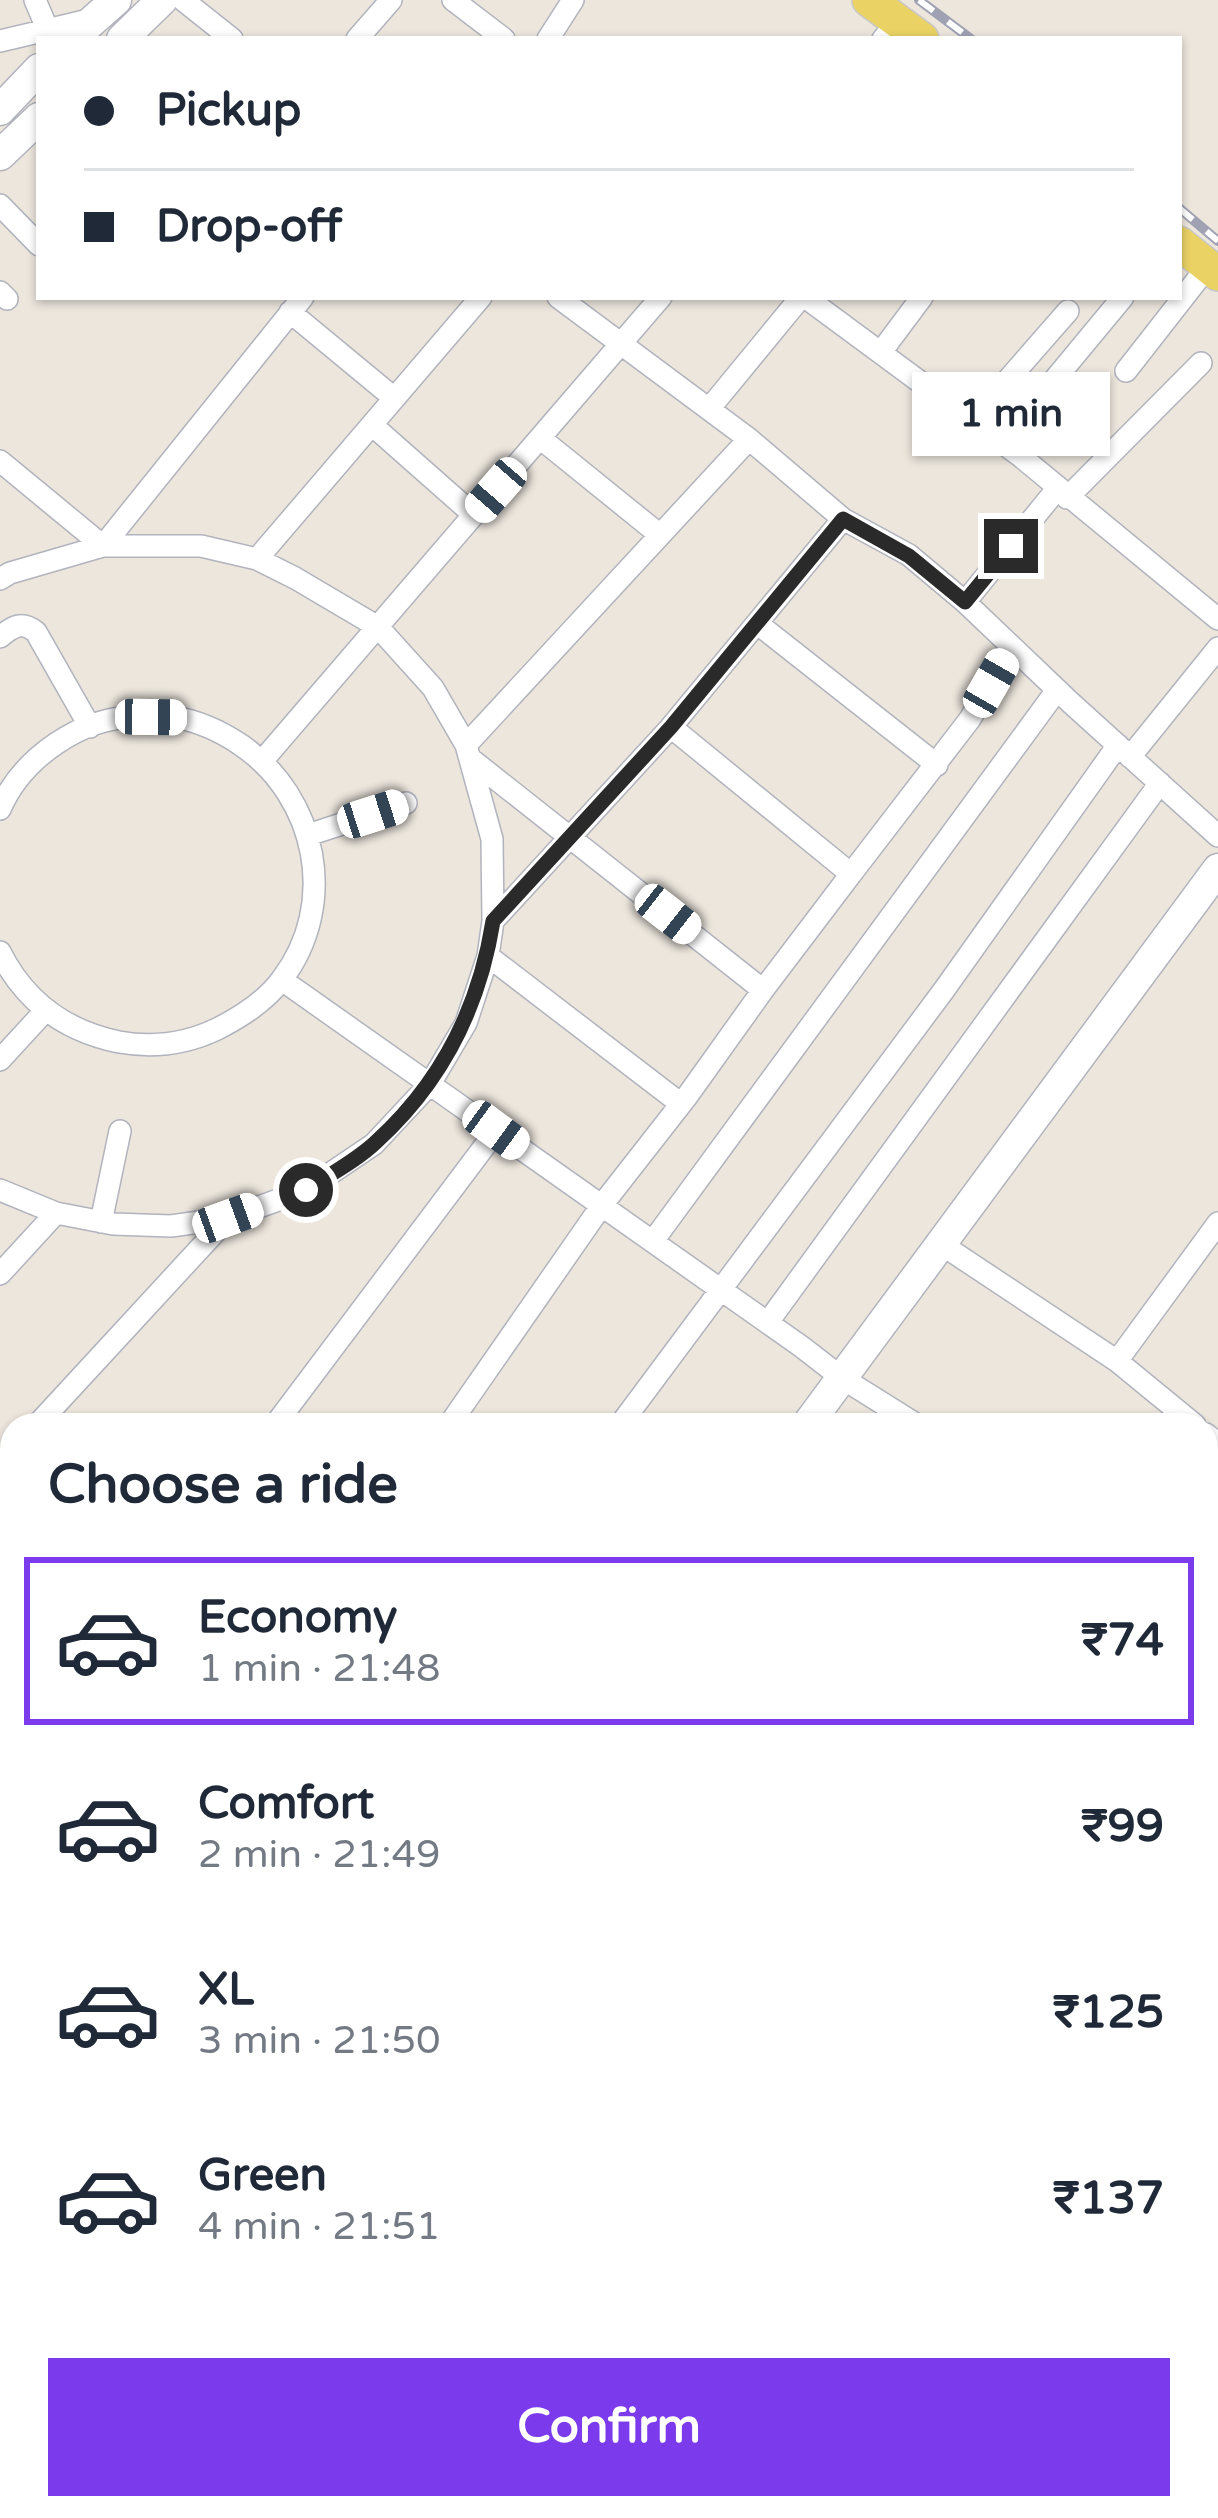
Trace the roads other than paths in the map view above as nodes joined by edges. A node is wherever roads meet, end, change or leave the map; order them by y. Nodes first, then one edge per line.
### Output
1 (35, 0) edge
2 (162, 0) edge
3 (183, 0) edge
4 (391, 0) edge
5 (453, 0) edge
6 (497, 0) edge
7 (573, 0) edge
8 (869, 0) edge
9 (82, 21) edge
10 (482, 22) junction
11 (901, 33) edge
12 (125, 36) edge
13 (228, 36) edge
14 (360, 36) edge
15 (499, 36) edge
16 (550, 36) edge
17 (0, 40) edge
18 (36, 72) edge
19 (3, 99) edge
20 (36, 121) edge
21 (0, 155) edge
22 (0, 205) edge
23 (36, 242) edge
24 (1182, 245) edge
25 (1213, 270) edge
26 (478, 300) edge
27 (562, 300) edge
28 (658, 300) edge
29 (800, 300) edge
30 (807, 300) edge
31 (920, 300) edge
32 (1121, 300) edge
33 (297, 304) edge
34 (1069, 311) dead end
35 (622, 343) junction
36 (881, 352) junction
37 (1201, 363) dead end
38 (1126, 371) dead end
39 (394, 398) junction
40 (709, 409) junction
41 (972, 422) junction
42 (372, 425) junction
43 (540, 438) junction
44 (749, 439) junction
45 (1002, 443) junction
46 (0, 461) edge
47 (1062, 493) junction
48 (473, 515) junction
49 (843, 519) junction
50 (660, 536) junction
51 (103, 546) junction
52 (257, 559) junction
53 (0, 579) edge
54 (965, 602) junction
55 (1218, 620) edge
56 (758, 624) junction
57 (378, 627) junction
58 (0, 638) edge
59 (1012, 647) junction
60 (1218, 648) edge
61 (1057, 690) junction
62 (90, 727) junction
63 (671, 727) junction
64 (1124, 751) junction
65 (469, 753) junction
66 (263, 760) junction
67 (937, 765) junction
68 (1160, 783) junction
69 (2, 798) edge
70 (406, 803) dead end
71 (308, 835) junction
72 (1218, 836) edge
73 (572, 838) junction
74 (1218, 869) edge
75 (851, 874) junction
76 (493, 921) junction
77 (0, 952) edge
78 (488, 956) junction
79 (282, 980) junction
80 (764, 990) junction
81 (45, 1011) junction
82 (0, 1060) edge
83 (430, 1084) junction
84 (681, 1104) junction
85 (496, 1130) junction
86 (121, 1131) dead end
87 (0, 1190) edge
88 (602, 1205) junction
89 (56, 1213) junction
90 (228, 1218) junction
91 (101, 1222) junction
92 (1218, 1222) edge
93 (653, 1241) junction
94 (941, 1244) junction
95 (0, 1274) edge
96 (722, 1290) junction
97 (768, 1322) junction
98 (1118, 1361) junction
99 (842, 1378) junction
100 (48, 1413) edge
101 (284, 1413) edge
102 (457, 1413) edge
103 (629, 1413) edge
104 (816, 1413) edge
105 (898, 1413) edge
106 (1181, 1413) edge

1 - 9 street
2 - 12 main road
3 - 13 street
4 - 14 street
5 - 10 street
6 - 10 street
7 - 16 street
8 - 11 main road
9 - 17 street
10 - 15 street
18 - 19 main road
20 - 21 main road
22 - 23 street
24 - 25 main road
25 - 38 street
26 - 39 street
27 - 35 street
28 - 35 street
29 - 40 street
30 - 36 street
31 - 36 street
32 - 45 street
33 - 39 street
33 - 51 street
34 - 41 street
35 - 40 street
35 - 43 street
36 - 41 street
37 - 47 street
39 - 42 street
40 - 44 street
41 - 45 street
42 - 48 street
42 - 52 street
43 - 48 street
43 - 50 street
44 - 49 street
44 - 50 street
45 - 47 street
46 - 51 street
47 - 54 street
47 - 55 street
48 - 57 street
49 - 54 street
49 - 56 street
50 - 65 street
51 - 52 street
51 - 53 street
52 - 57 street
54 - 59 street
56 - 63 street
56 - 67 street
57 - 65 street
57 - 66 street
58 - 62 street
59 - 61 street
59 - 67 street
60 - 64 street
61 - 64 street
61 - 93 street
62 - 66 street
62 - 69 street
63 - 73 street
63 - 75 street
64 - 68 street
64 - 96 street
65 - 73 street
65 - 76 street
66 - 71 street
67 - 75 street
68 - 72 street
68 - 97 street
70 - 71 street
71 - 79 street
73 - 76 street
73 - 80 street
74 - 94 main road
75 - 80 street
76 - 78 street
77 - 81 street
78 - 83 street
78 - 84 street
79 - 81 street
79 - 83 street
80 - 84 street
81 - 82 street
83 - 85 street
83 - 90 street
84 - 88 street
85 - 88 street
85 - 101 street
86 - 91 street
87 - 89 street
88 - 93 street
88 - 102 street
89 - 91 street
89 - 95 street
90 - 91 street
90 - 100 street
92 - 98 street
93 - 96 street
94 - 98 street
94 - 99 main road
96 - 97 street
96 - 103 street
97 - 99 street
98 - 106 street
99 - 104 main road
99 - 105 street

